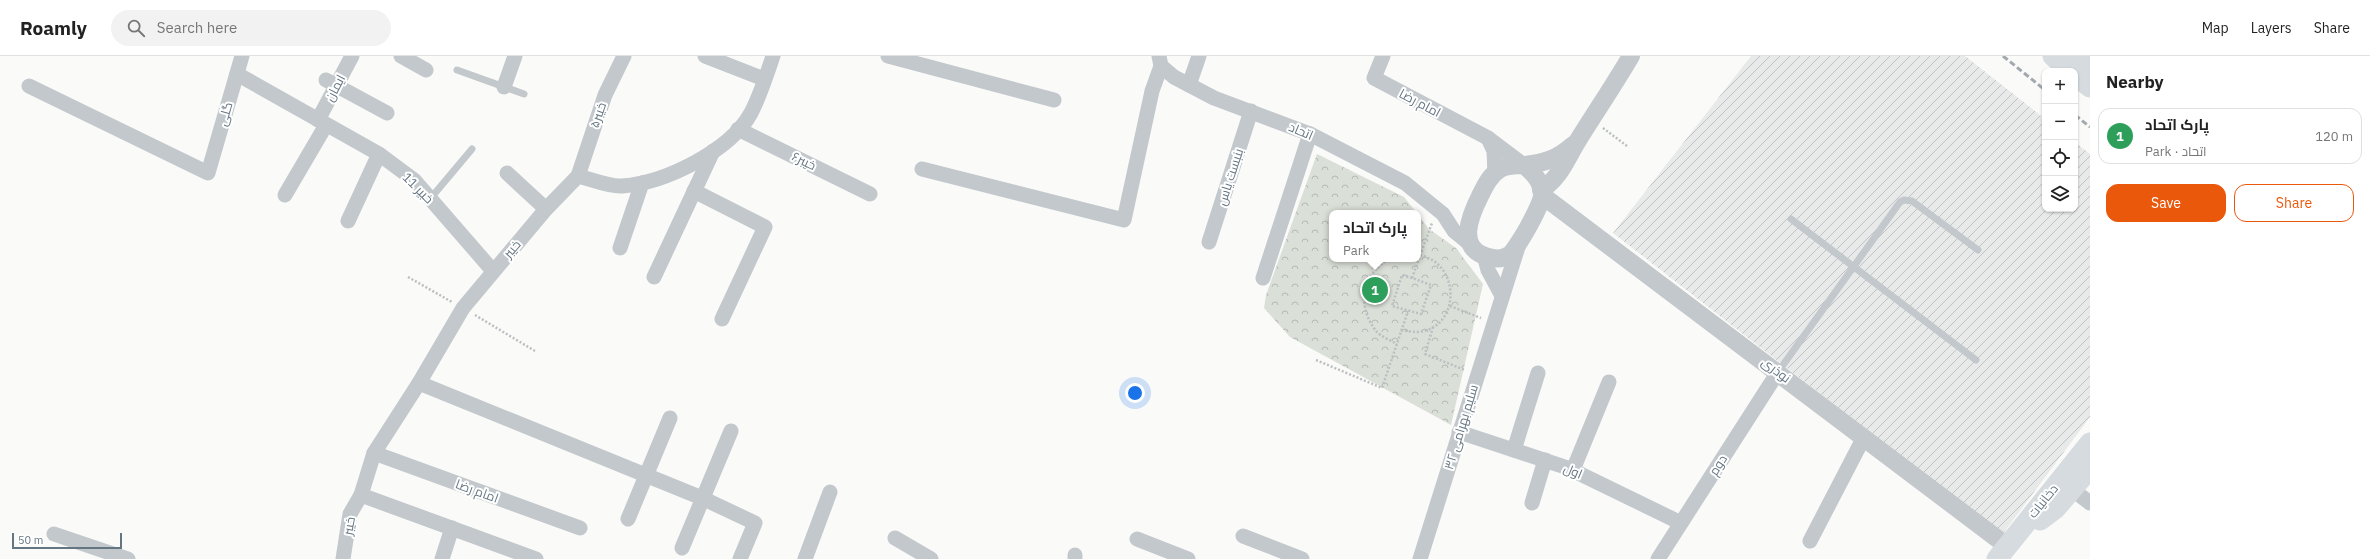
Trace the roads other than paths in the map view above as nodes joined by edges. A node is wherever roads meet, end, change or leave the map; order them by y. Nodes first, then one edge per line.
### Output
1 (242, 56) edge
2 (352, 56) edge
3 (401, 56) edge
4 (515, 56) edge
5 (624, 56) edge
6 (705, 56) edge
7 (773, 56) edge
8 (888, 56) edge
9 (1199, 56) edge
10 (1382, 56) edge
11 (1631, 56) edge
12 (2053, 56) edge
13 (1160, 61) edge
14 (2090, 67) edge
15 (2073, 68) edge
16 (426, 70) dead end
17 (457, 70) dead end
18 (237, 74) junction
19 (2078, 74) edge
20 (764, 78) junction
21 (331, 83) junction
22 (1189, 85) junction
23 (29, 86) dead end
24 (504, 87) junction
25 (2090, 87) edge
26 (524, 94) dead end
27 (1054, 100) dead end
28 (1251, 111) junction
29 (387, 113) dead end
30 (322, 122) junction
31 (738, 129) junction
32 (1310, 134) junction
33 (1488, 138) junction
34 (1577, 142) junction
35 (472, 149) dead end
36 (713, 151) junction
37 (379, 154) junction
38 (1524, 165) junction
39 (922, 169) dead end
40 (507, 174) dead end
41 (1495, 174) junction
42 (578, 176) junction
43 (642, 183) junction
44 (694, 191) junction
45 (1542, 193) junction
46 (870, 194) dead end
47 (284, 195) dead end
48 (430, 199) junction
49 (546, 209) junction
50 (1440, 212) junction
51 (1791, 219) dead end
52 (348, 221) dead end
53 (1468, 222) junction
54 (1209, 242) dead end
55 (1518, 247) junction
56 (620, 248) dead end
57 (1477, 250) junction
58 (1978, 250) dead end
59 (1854, 266) junction
60 (493, 271) junction
61 (654, 277) dead end
62 (1263, 278) dead end
63 (1502, 296) junction
64 (722, 319) dead end
65 (1976, 360) dead end
66 (1778, 372) junction
67 (1538, 373) dead end
68 (1609, 382) dead end
69 (419, 383) junction
70 (670, 418) dead end
71 (731, 431) dead end
72 (1460, 432) junction
73 (2090, 432) edge
74 (1864, 437) junction
75 (2090, 443) edge
76 (1514, 450) junction
77 (374, 453) junction
78 (2090, 454) edge
79 (1545, 460) junction
80 (2090, 468) edge
81 (1572, 470) junction
82 (645, 475) junction
83 (2073, 490) junction
84 (830, 492) dead end
85 (360, 495) junction
86 (702, 498) junction
87 (1532, 503) dead end
88 (2090, 503) edge
89 (628, 519) dead end
90 (1681, 523) junction
91 (2030, 523) junction
92 (452, 528) junction
93 (580, 528) dead end
94 (54, 534) dead end
95 (1243, 536) dead end
96 (895, 538) dead end
97 (1137, 539) dead end
98 (1810, 541) dead end
99 (682, 548) dead end
100 (2003, 555) edge
101 (128, 559) edge
102 (343, 559) edge
103 (442, 559) edge
104 (536, 559) edge
105 (740, 559) edge
106 (805, 559) edge
107 (931, 559) edge
108 (1188, 559) edge
109 (1302, 559) edge
110 (1420, 559) edge
111 (1658, 559) edge

1 - 18 street, گلی
2 - 21 street, ایمان
3 - 16 street
4 - 24 street
5 - 42 street, خیبر۵
6 - 20 street
7 - 20 street
8 - 27 street
9 - 22 street
10 - 33 street, امام رضا
11 - 34 street
12 - 15 main road
13 - 22 street, اتحاد
13 - 39 street
14 - 15 main road
17 - 24 lane
18 - 23 street, گلی
18 - 30 street, خبیر 11
19 - 25 main road
20 - 31 street
21 - 29 street
21 - 30 street, ایمان
22 - 28 street, اتحاد
24 - 26 lane
28 - 32 street, اتحاد
28 - 54 street, بنبست یاس
30 - 37 street, خبیر 11
30 - 47 street, ایمان
31 - 36 street
31 - 46 street, خیبر۶
32 - 50 street, اتحاد
32 - 62 street
33 - 38 street, امام رضا
33 - 41 street
34 - 38 street
34 - 45 street
35 - 48 lane
36 - 43 street
36 - 44 street
37 - 48 street, خبیر 11
37 - 52 street
38 - 41 street
38 - 45 street
40 - 49 street
41 - 53 street
42 - 43 street
42 - 49 street, خیبر
43 - 56 street
44 - 61 street
44 - 64 street
45 - 55 street
45 - 66 street, نوذری
48 - 60 street, خبیر 11
49 - 60 street, خیبر
50 - 53 street, اتحاد
50 - 57 street, اتحاد
51 - 59 lane
53 - 57 street
55 - 57 street
55 - 63 street, سلیم بهرامی ۳۲
57 - 63 street
58 - 59 lane
59 - 65 lane
59 - 66 lane
60 - 69 street, خیبر
63 - 72 street, سلیم بهرامی ۳۲
66 - 74 street, نوذری
66 - 90 street, دوم
67 - 76 street
68 - 81 street
69 - 77 street, خیبر
69 - 82 street
70 - 82 street
71 - 86 street
72 - 76 street, اول
72 - 110 street, سلیم بهرامی ۳۲
73 - 91 main road
74 - 98 street
74 - 100 street, نوذری
75 - 91 main road, دخانیات
76 - 79 street, اول
77 - 85 street, خیبر
77 - 93 street, امام رضا
78 - 91 main road, دخانیات
79 - 81 street, اول
79 - 87 street
80 - 83 main road
81 - 90 street, اول
82 - 86 street
82 - 89 street
83 - 88 street
83 - 91 main road
84 - 106 street
85 - 92 street
85 - 102 street, خیبر
86 - 99 street
86 - 105 street
90 - 111 street, دوم
91 - 100 main road, دخانیات
92 - 103 street
92 - 104 street
94 - 101 street
95 - 109 street
96 - 107 street
97 - 108 street

